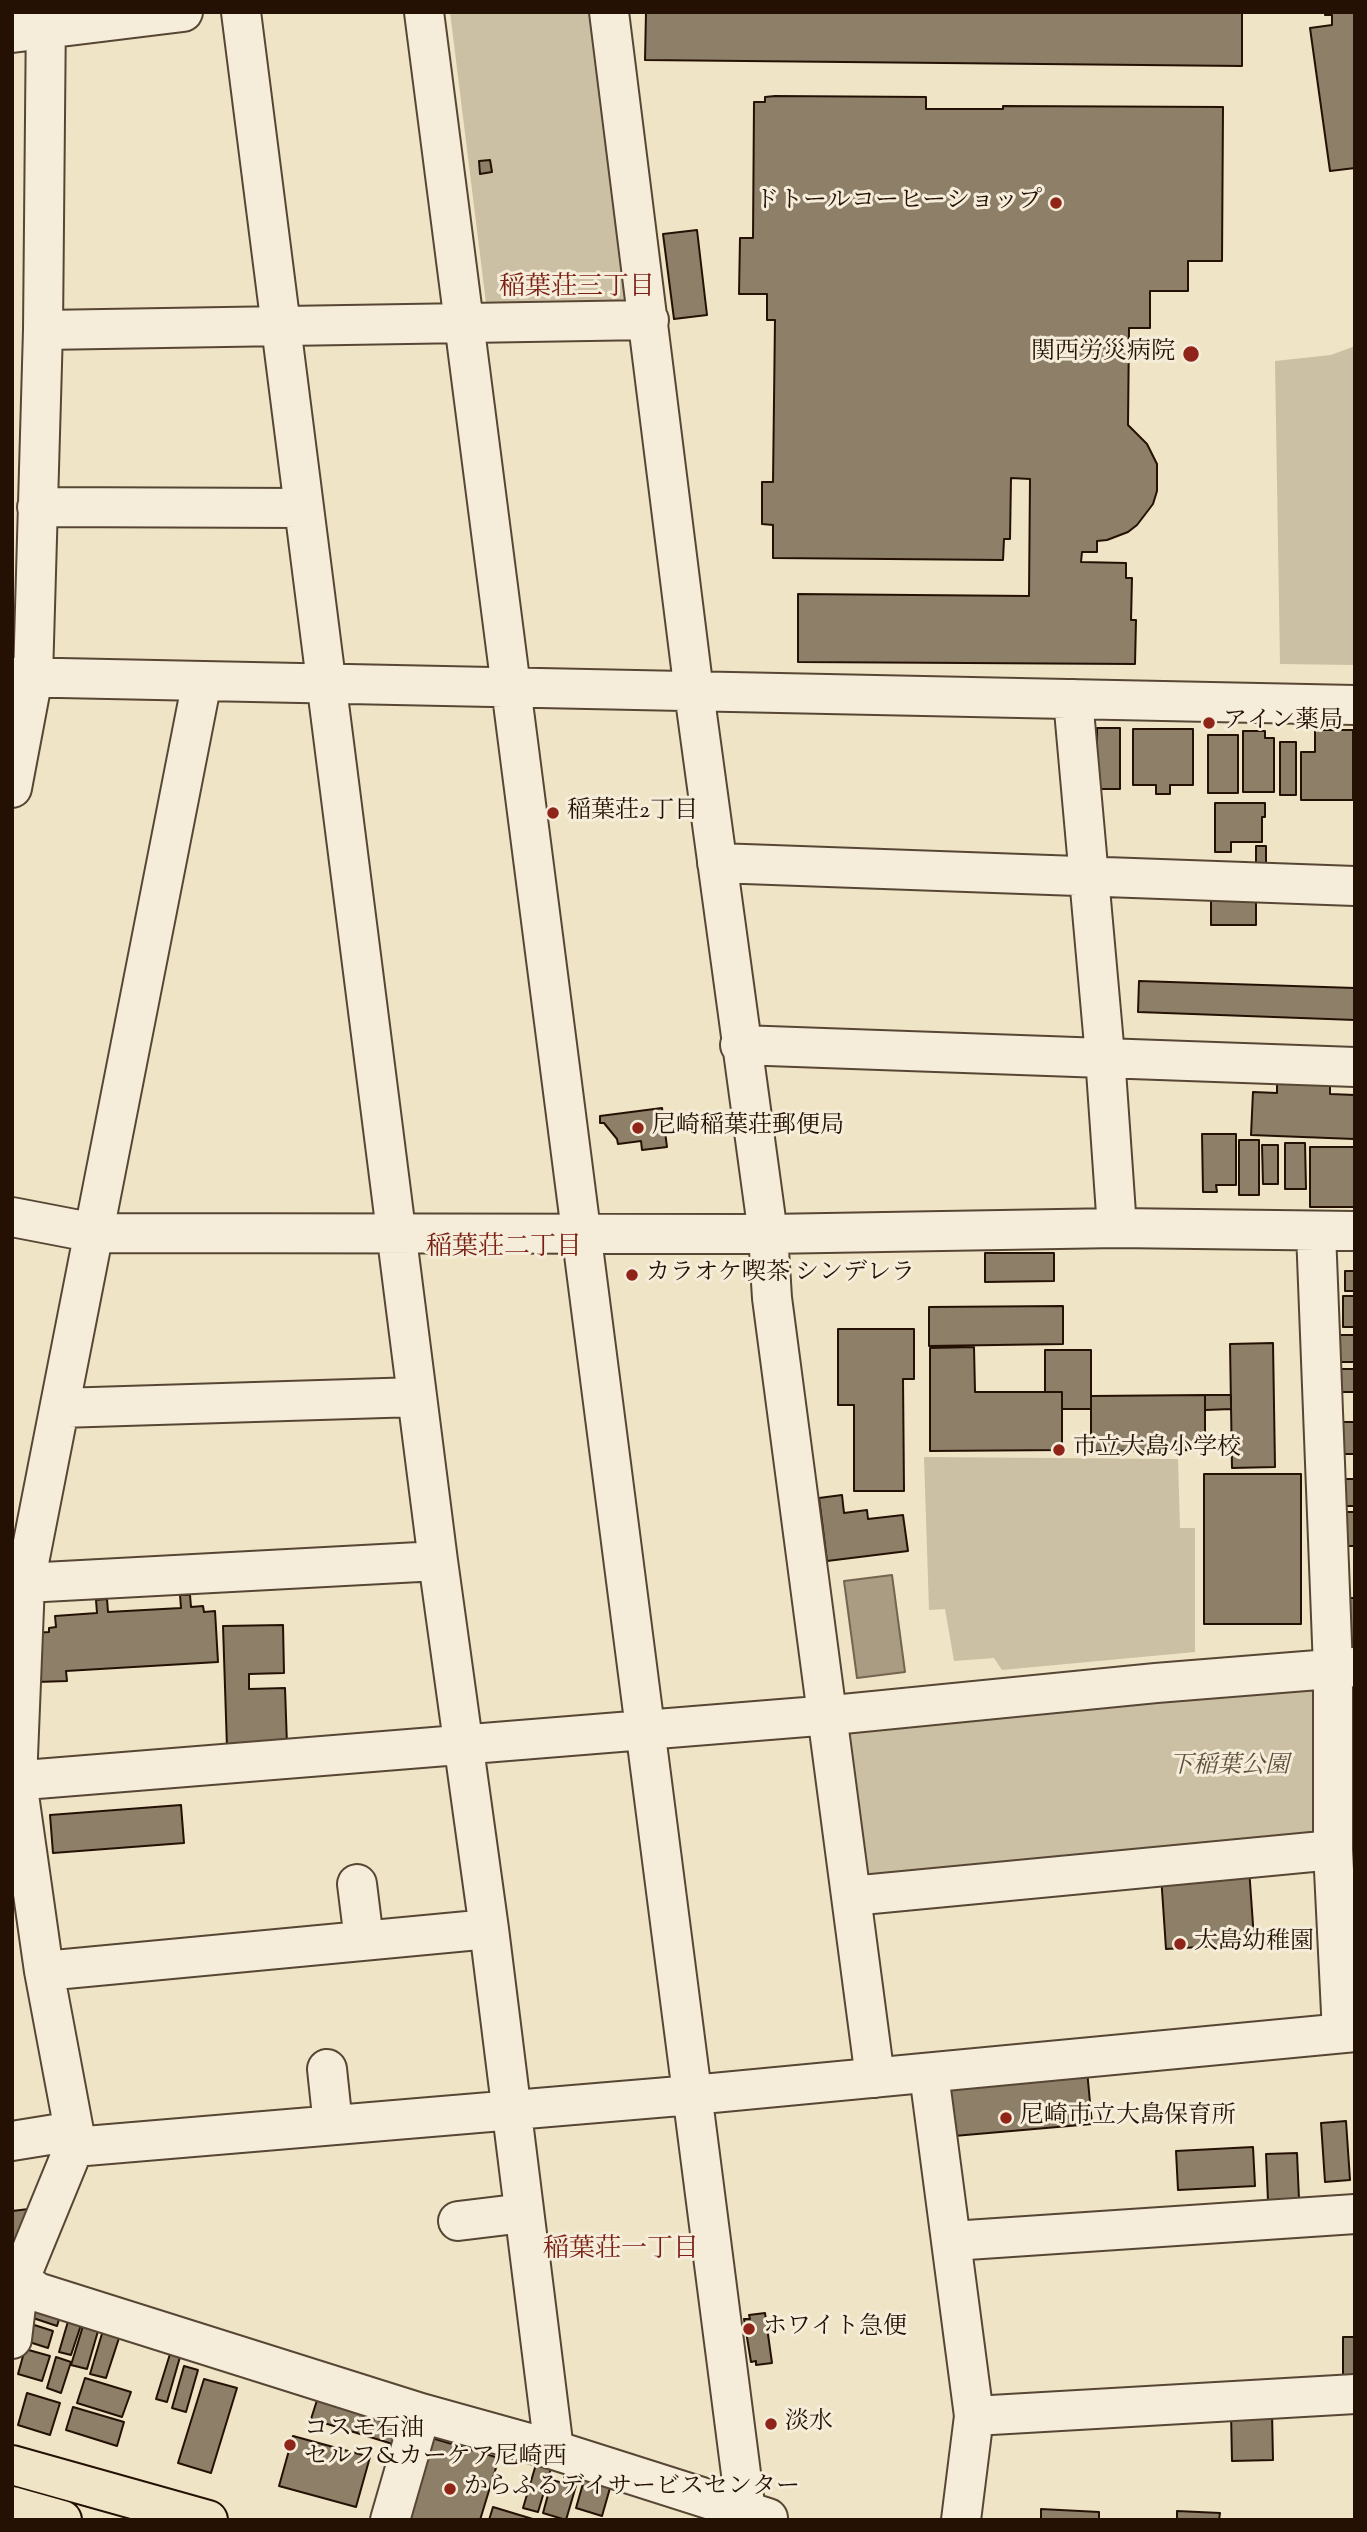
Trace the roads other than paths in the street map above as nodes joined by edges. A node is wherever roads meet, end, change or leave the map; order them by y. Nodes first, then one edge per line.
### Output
1 (183, 12) edge
2 (241, 12) edge
3 (425, 12) edge
4 (609, 12) edge
5 (35, 24) edge
6 (649, 320) junction
7 (464, 323) junction
8 (280, 326) junction
9 (43, 330) junction
10 (303, 508) junction
11 (29, 528) edge
12 (23, 677) edge
13 (202, 681) junction
14 (325, 682) junction
15 (510, 688) junction
16 (694, 692) junction
17 (1073, 699) junction
18 (1355, 705) edge
19 (12, 788) edge
20 (717, 863) junction
21 (1089, 877) junction
22 (1355, 886) edge
23 (740, 1045) junction
24 (1105, 1056) junction
25 (1355, 1067) edge
26 (12, 1217) edge
27 (1118, 1228) junction
28 (1355, 1231) edge
29 (1316, 1232) junction
30 (95, 1233) junction
31 (582, 1233) junction
32 (768, 1234) junction
33 (397, 1235) junction
34 (417, 1397) junction
35 (60, 1408) junction
36 (438, 1561) junction
37 (19, 1582) edge
38 (1344, 1667) edge
39 (827, 1716) junction
40 (646, 1731) junction
41 (463, 1746) junction
42 (15, 1781) edge
43 (1333, 1850) junction
44 (357, 1884) dead end
45 (851, 1896) junction
46 (489, 1929) junction
47 (364, 1940) junction
48 (44, 1971) junction
49 (1348, 2032) edge
50 (327, 2069) dead end
51 (929, 2074) junction
52 (875, 2078) junction
53 (692, 2095) junction
54 (511, 2110) junction
55 (333, 2125) junction
56 (74, 2139) junction
57 (12, 2141) edge
58 (524, 2213) junction
59 (1355, 2214) edge
60 (457, 2221) dead end
61 (952, 2241) junction
62 (15, 2278) edge
63 (12, 2339) edge
64 (1355, 2394) edge
65 (421, 2413) junction
66 (974, 2416) junction
67 (554, 2450) junction
68 (12, 2465) edge
69 (12, 2506) edge
70 (755, 2516) edge
71 (62, 2520) edge
72 (208, 2520) edge
73 (390, 2520) edge
74 (961, 2520) edge

1 - 5 street
2 - 8 street
3 - 7 street
4 - 6 street
5 - 9 street
6 - 7 street
6 - 16 street
7 - 8 street
7 - 15 street
8 - 9 street
8 - 10 street
9 - 11 street
10 - 11 street
10 - 14 street
11 - 12 street
12 - 13 street
12 - 19 street
13 - 14 street
13 - 30 street
14 - 15 street
14 - 33 street
15 - 16 street
15 - 31 street
16 - 17 street
16 - 20 street
17 - 18 street
17 - 21 street
20 - 21 street
20 - 23 street
21 - 22 street
21 - 24 street
23 - 24 street
23 - 32 street
24 - 25 street
24 - 27 street
26 - 30 street
27 - 29 street
27 - 32 street
28 - 29 street
29 - 38 street
30 - 33 street
30 - 35 street
31 - 32 street
31 - 33 street
31 - 40 street
32 - 39 street
33 - 34 street
34 - 35 street
34 - 36 street
35 - 37 street
36 - 37 street
36 - 41 street
37 - 42 street
38 - 39 street
38 - 43 street
39 - 40 street
39 - 45 street
40 - 41 street
40 - 53 street
41 - 42 street
41 - 46 street
42 - 48 street
43 - 45 street
43 - 49 street
44 - 47 street
45 - 52 street
46 - 47 street
46 - 54 street
47 - 48 street
48 - 56 street
49 - 51 street
50 - 55 street
51 - 52 street
51 - 61 street
52 - 53 street
53 - 54 street
53 - 70 street
54 - 55 street
54 - 58 street
55 - 56 street
56 - 57 street
56 - 62 street
58 - 60 street
58 - 67 street
59 - 61 street
61 - 66 street
62 - 63 street
62 - 65 street
64 - 66 street
65 - 67 street
65 - 73 street
66 - 74 street
67 - 70 street
68 - 72 highway
69 - 71 highway

